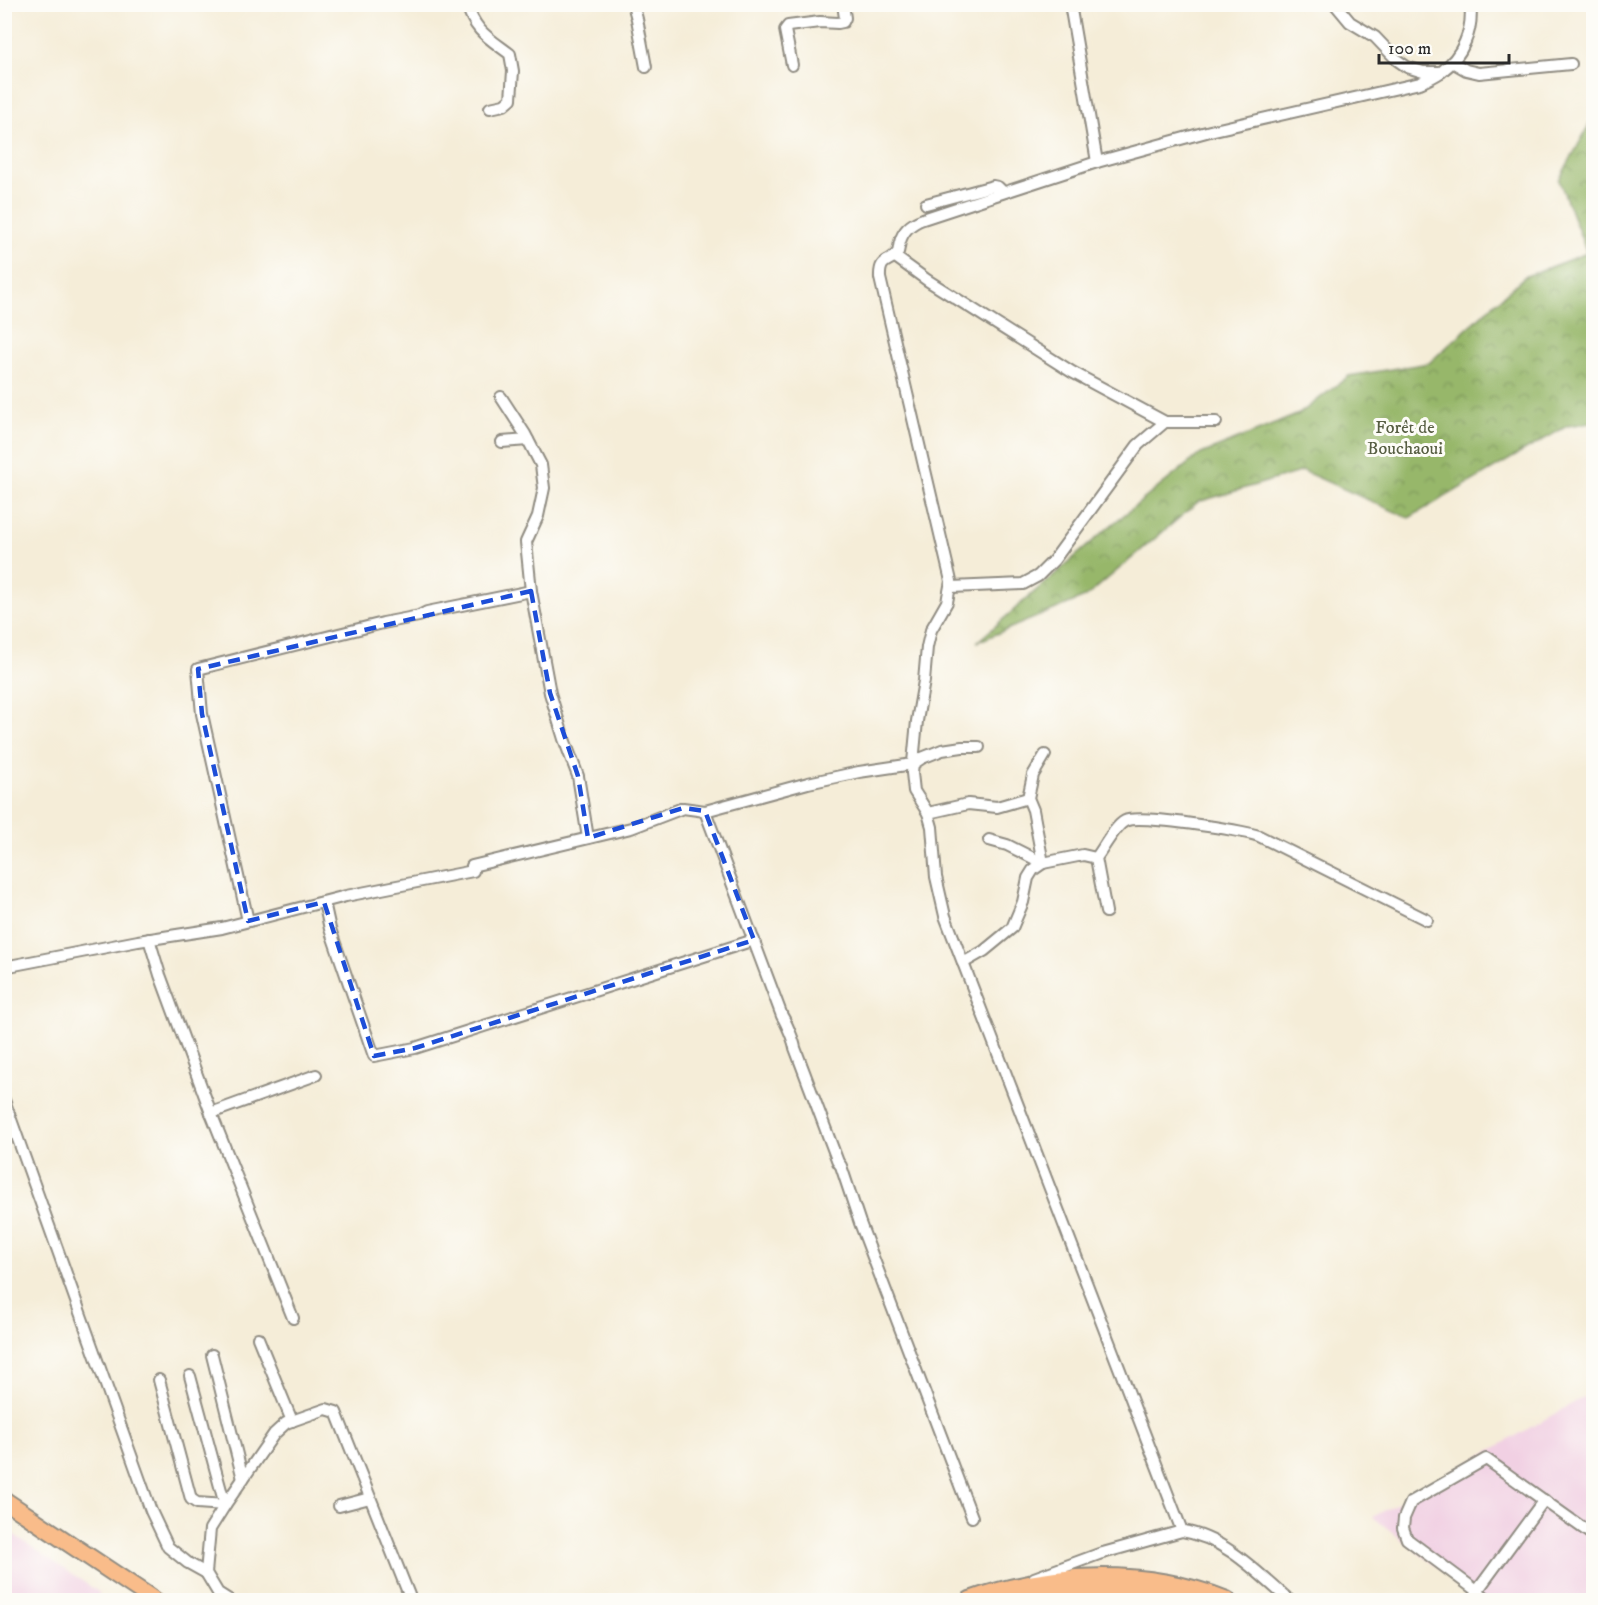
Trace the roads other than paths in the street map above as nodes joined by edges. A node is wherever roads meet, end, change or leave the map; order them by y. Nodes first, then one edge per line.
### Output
1 (467, 4) edge
2 (633, 4) edge
3 (843, 4) edge
4 (1070, 4) edge
5 (1335, 4) edge
6 (1470, 4) edge
7 (1452, 62) junction
8 (1572, 64) dead end
9 (792, 65) dead end
10 (646, 67) dead end
11 (1441, 72) junction
12 (490, 108) dead end
13 (1097, 162) junction
14 (1002, 192) junction
15 (926, 204) dead end
16 (894, 256) junction
17 (501, 397) dead end
18 (1165, 422) junction
19 (1216, 422) dead end
20 (528, 440) junction
21 (502, 442) dead end
22 (951, 587) junction
23 (531, 591) junction
24 (979, 747) dead end
25 (1045, 755) dead end
26 (913, 764) junction
27 (1028, 798) junction
28 (705, 811) junction
29 (928, 813) junction
30 (588, 838) junction
31 (989, 840) dead end
32 (1096, 858) junction
33 (1043, 863) junction
34 (324, 902) junction
35 (1106, 912) dead end
36 (1427, 920) dead end
37 (248, 921) junction
38 (149, 939) junction
39 (754, 940) junction
40 (963, 963) junction
41 (4, 967) edge
42 (316, 1075) dead end
43 (4, 1100) edge
44 (211, 1113) junction
45 (293, 1318) dead end
46 (258, 1338) dead end
47 (212, 1355) dead end
48 (190, 1376) dead end
49 (159, 1380) dead end
50 (292, 1421) junction
51 (243, 1479) junction
52 (370, 1498) junction
53 (4, 1500) edge
54 (1544, 1500) junction
55 (225, 1505) junction
56 (339, 1506) dead end
57 (4, 1513) edge
58 (972, 1517) dead end
59 (1182, 1532) junction
60 (1593, 1536) edge
61 (206, 1573) junction
62 (1477, 1591) junction
63 (998, 1592) junction
64 (133, 1600) edge
65 (154, 1600) edge
66 (229, 1600) edge
67 (411, 1600) edge
68 (969, 1600) edge
69 (1017, 1600) edge
70 (1185, 1600) edge
71 (1227, 1600) edge
72 (1289, 1600) edge
73 (1488, 1600) edge

1 - 12 street
2 - 10 street
3 - 9 street
4 - 13 street
5 - 11 street
6 - 7 street
7 - 8 street
7 - 11 street
11 - 13 street
13 - 14 street
14 - 15 street
14 - 16 street
16 - 18 street
16 - 22 street
17 - 20 street
18 - 19 street
18 - 22 street
20 - 21 street
20 - 23 street
22 - 26 street
23 - 30 street
23 - 37 street
24 - 26 street
25 - 27 street
26 - 28 street
26 - 29 street
27 - 29 street
27 - 33 street
28 - 30 street
28 - 39 street
29 - 40 street
30 - 34 street
31 - 33 street
32 - 33 street
32 - 35 street
32 - 36 street
33 - 40 street
34 - 37 street
34 - 39 street
37 - 38 street
38 - 41 street
38 - 44 street
39 - 58 street
40 - 59 street
42 - 44 street
43 - 61 street
44 - 45 street
46 - 50 street
47 - 51 street
48 - 55 street
49 - 55 street
50 - 51 street
50 - 52 street
51 - 55 street
52 - 56 street
52 - 67 street
53 - 65 highway
54 - 60 street
54 - 62 street
54 - 62 street
55 - 61 street
57 - 64 highway
59 - 63 street
59 - 72 street
61 - 66 street
62 - 73 street
63 - 68 highway
63 - 71 highway
69 - 70 highway

